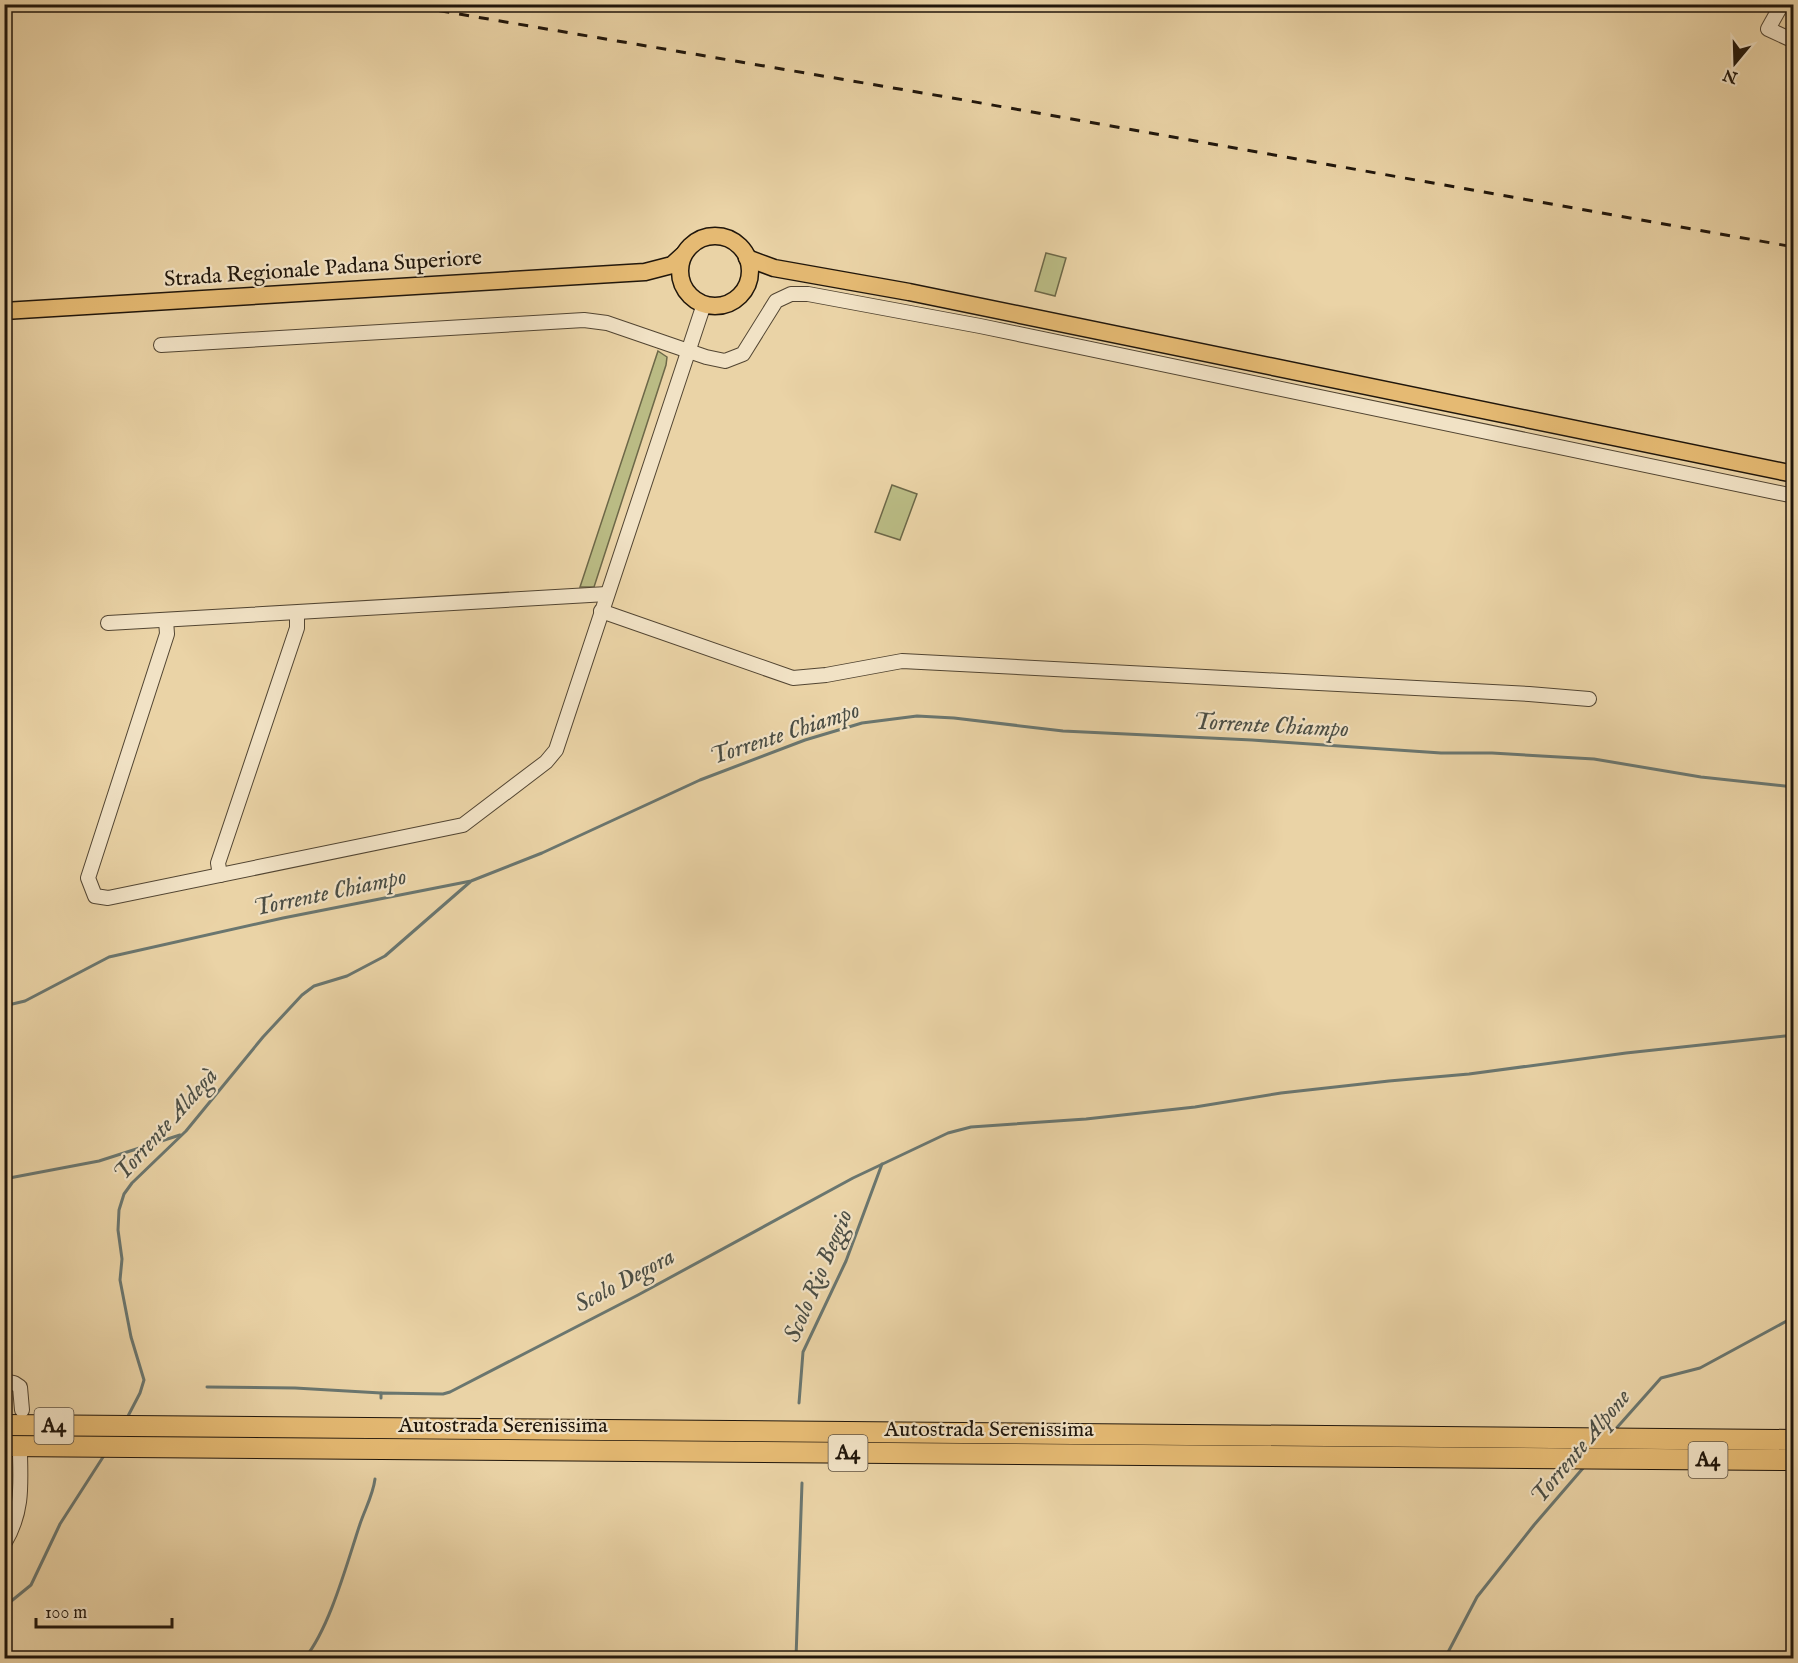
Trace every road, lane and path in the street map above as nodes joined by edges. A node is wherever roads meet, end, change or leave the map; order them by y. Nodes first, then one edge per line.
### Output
1 (1782, 4) edge
2 (1794, 41) edge
3 (683, 255) junction
4 (747, 258) junction
5 (645, 272) junction
6 (802, 273) junction
7 (748, 281) junction
8 (684, 288) junction
9 (704, 304) junction
10 (4, 311) edge
11 (161, 345) dead end
12 (688, 351) junction
13 (1794, 474) edge
14 (1794, 496) edge
15 (607, 594) junction
16 (602, 611) junction
17 (297, 613) junction
18 (166, 620) junction
19 (108, 623) dead end
20 (1589, 699) dead end
21 (220, 875) junction
22 (4, 1382) edge
23 (22, 1410) dead end
24 (4, 1425) edge
25 (1794, 1440) edge
26 (12, 1451) edge
27 (1794, 1461) edge
28 (4, 1544) edge

1 - 2 street
3 - 4 main road
3 - 5 main road, Strada Regionale Padana Superiore
3 - 8 main road
4 - 6 main road
4 - 7 main road
5 - 8 main road, Strada Regionale Padana Superiore
5 - 10 main road, Strada Regionale Padana Superiore
6 - 7 main road
6 - 13 main road
7 - 9 main road
8 - 9 main road
9 - 12 street
11 - 12 street
12 - 14 street
12 - 15 street
15 - 16 street
15 - 17 street
16 - 20 street
16 - 21 street
17 - 18 street
17 - 21 street
18 - 19 street
18 - 21 street
22 - 23 street
24 - 25 highway, Autostrada Serenissima / A4
26 - 27 highway, Autostrada Serenissima / A4
26 - 28 street

